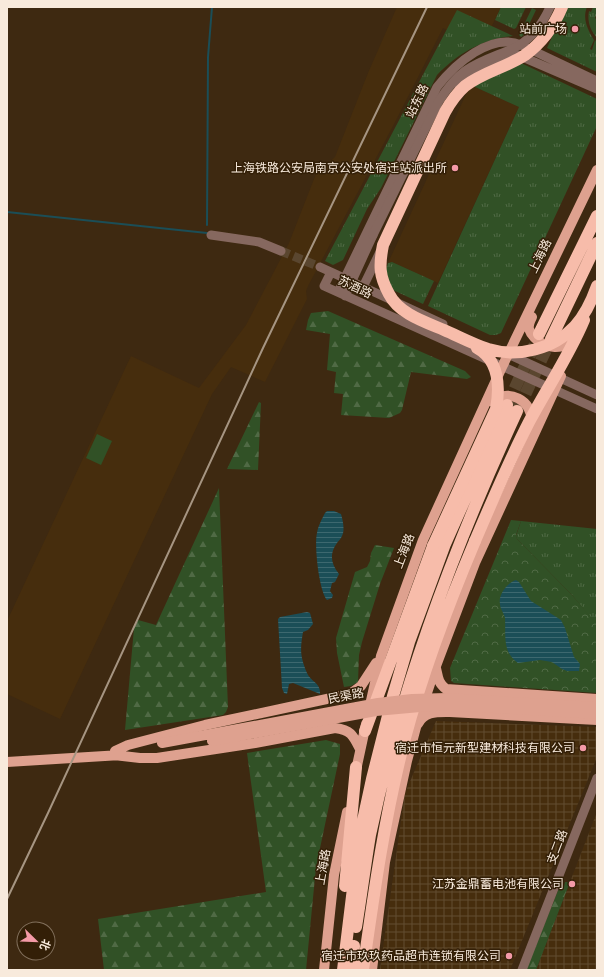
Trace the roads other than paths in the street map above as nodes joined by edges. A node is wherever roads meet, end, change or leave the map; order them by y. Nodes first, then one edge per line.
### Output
1 (550, 7) edge
2 (561, 7) edge
3 (537, 30) junction
4 (597, 81) edge
5 (597, 89) edge
6 (597, 170) edge
7 (597, 216) edge
8 (211, 235) dead end
9 (597, 243) edge
10 (282, 251) tunnel mouth
11 (558, 252) junction
12 (320, 267) tunnel mouth
13 (372, 269) junction
14 (331, 272) junction
15 (348, 280) junction
16 (363, 287) junction
17 (341, 294) junction
18 (379, 294) junction
19 (596, 296) edge
20 (433, 325) junction
21 (539, 334) tunnel mouth
22 (551, 339) tunnel mouth
23 (508, 354) junction
24 (502, 367) junction
25 (560, 378) junction
26 (554, 391) junction
27 (597, 395) edge
28 (597, 410) edge
29 (465, 448) junction
30 (518, 468) junction
31 (380, 656) junction
32 (436, 666) junction
33 (597, 699) edge
34 (597, 707) edge
35 (597, 714) edge
36 (597, 720) edge
37 (365, 731) junction
38 (414, 735) junction
39 (162, 746) junction
40 (360, 749) junction
41 (115, 753) junction
42 (7, 762) edge
43 (356, 768) junction
44 (597, 778) edge
45 (324, 970) edge
46 (336, 970) edge
47 (343, 970) edge
48 (352, 970) edge
49 (363, 970) edge
50 (372, 970) edge
51 (522, 970) edge

1 - 3 street, bridge
2 - 3 highway, bridge
2 - 20 highway, bridge
3 - 15 street, bridge
4 - 15 street, 站东路
5 - 13 street
6 - 11 main road, 上海路
7 - 21 highway
8 - 10 street
9 - 22 highway
11 - 19 main road
11 - 23 main road, 上海路
12 - 14 street
13 - 16 street
13 - 18 street
14 - 15 street, 苏酒路
14 - 17 street, 苏酒路
15 - 16 street, 苏酒路
15 - 17 street, 站东路
16 - 18 street, 苏酒路
17 - 24 street, 苏酒路
18 - 23 street, 苏酒路
19 - 20 highway, bridge
19 - 25 main road
19 - 49 highway, bridge
20 - 37 highway, bridge
23 - 24 main road, 上海路
23 - 25 street, 苏酒路
24 - 26 street, 苏酒路
24 - 29 main road, 上海路
25 - 26 main road
25 - 27 street, 苏酒路
26 - 28 street, 苏酒路
26 - 30 main road
29 - 30 main road
29 - 31 main road, 上海路
30 - 32 main road
31 - 37 main road, 上海路
31 - 41 main road
32 - 33 main road
32 - 38 main road
34 - 39 main road, 民渠路, bridge
35 - 39 main road, 民渠路, bridge
36 - 38 main road
37 - 40 main road, 上海路
38 - 50 main road
39 - 41 main road, 民渠路
40 - 41 main road
40 - 43 main road, 上海路
41 - 42 main road, 民渠路
43 - 45 main road, 上海路
43 - 46 highway
44 - 51 street, 支二路
47 - 48 highway

